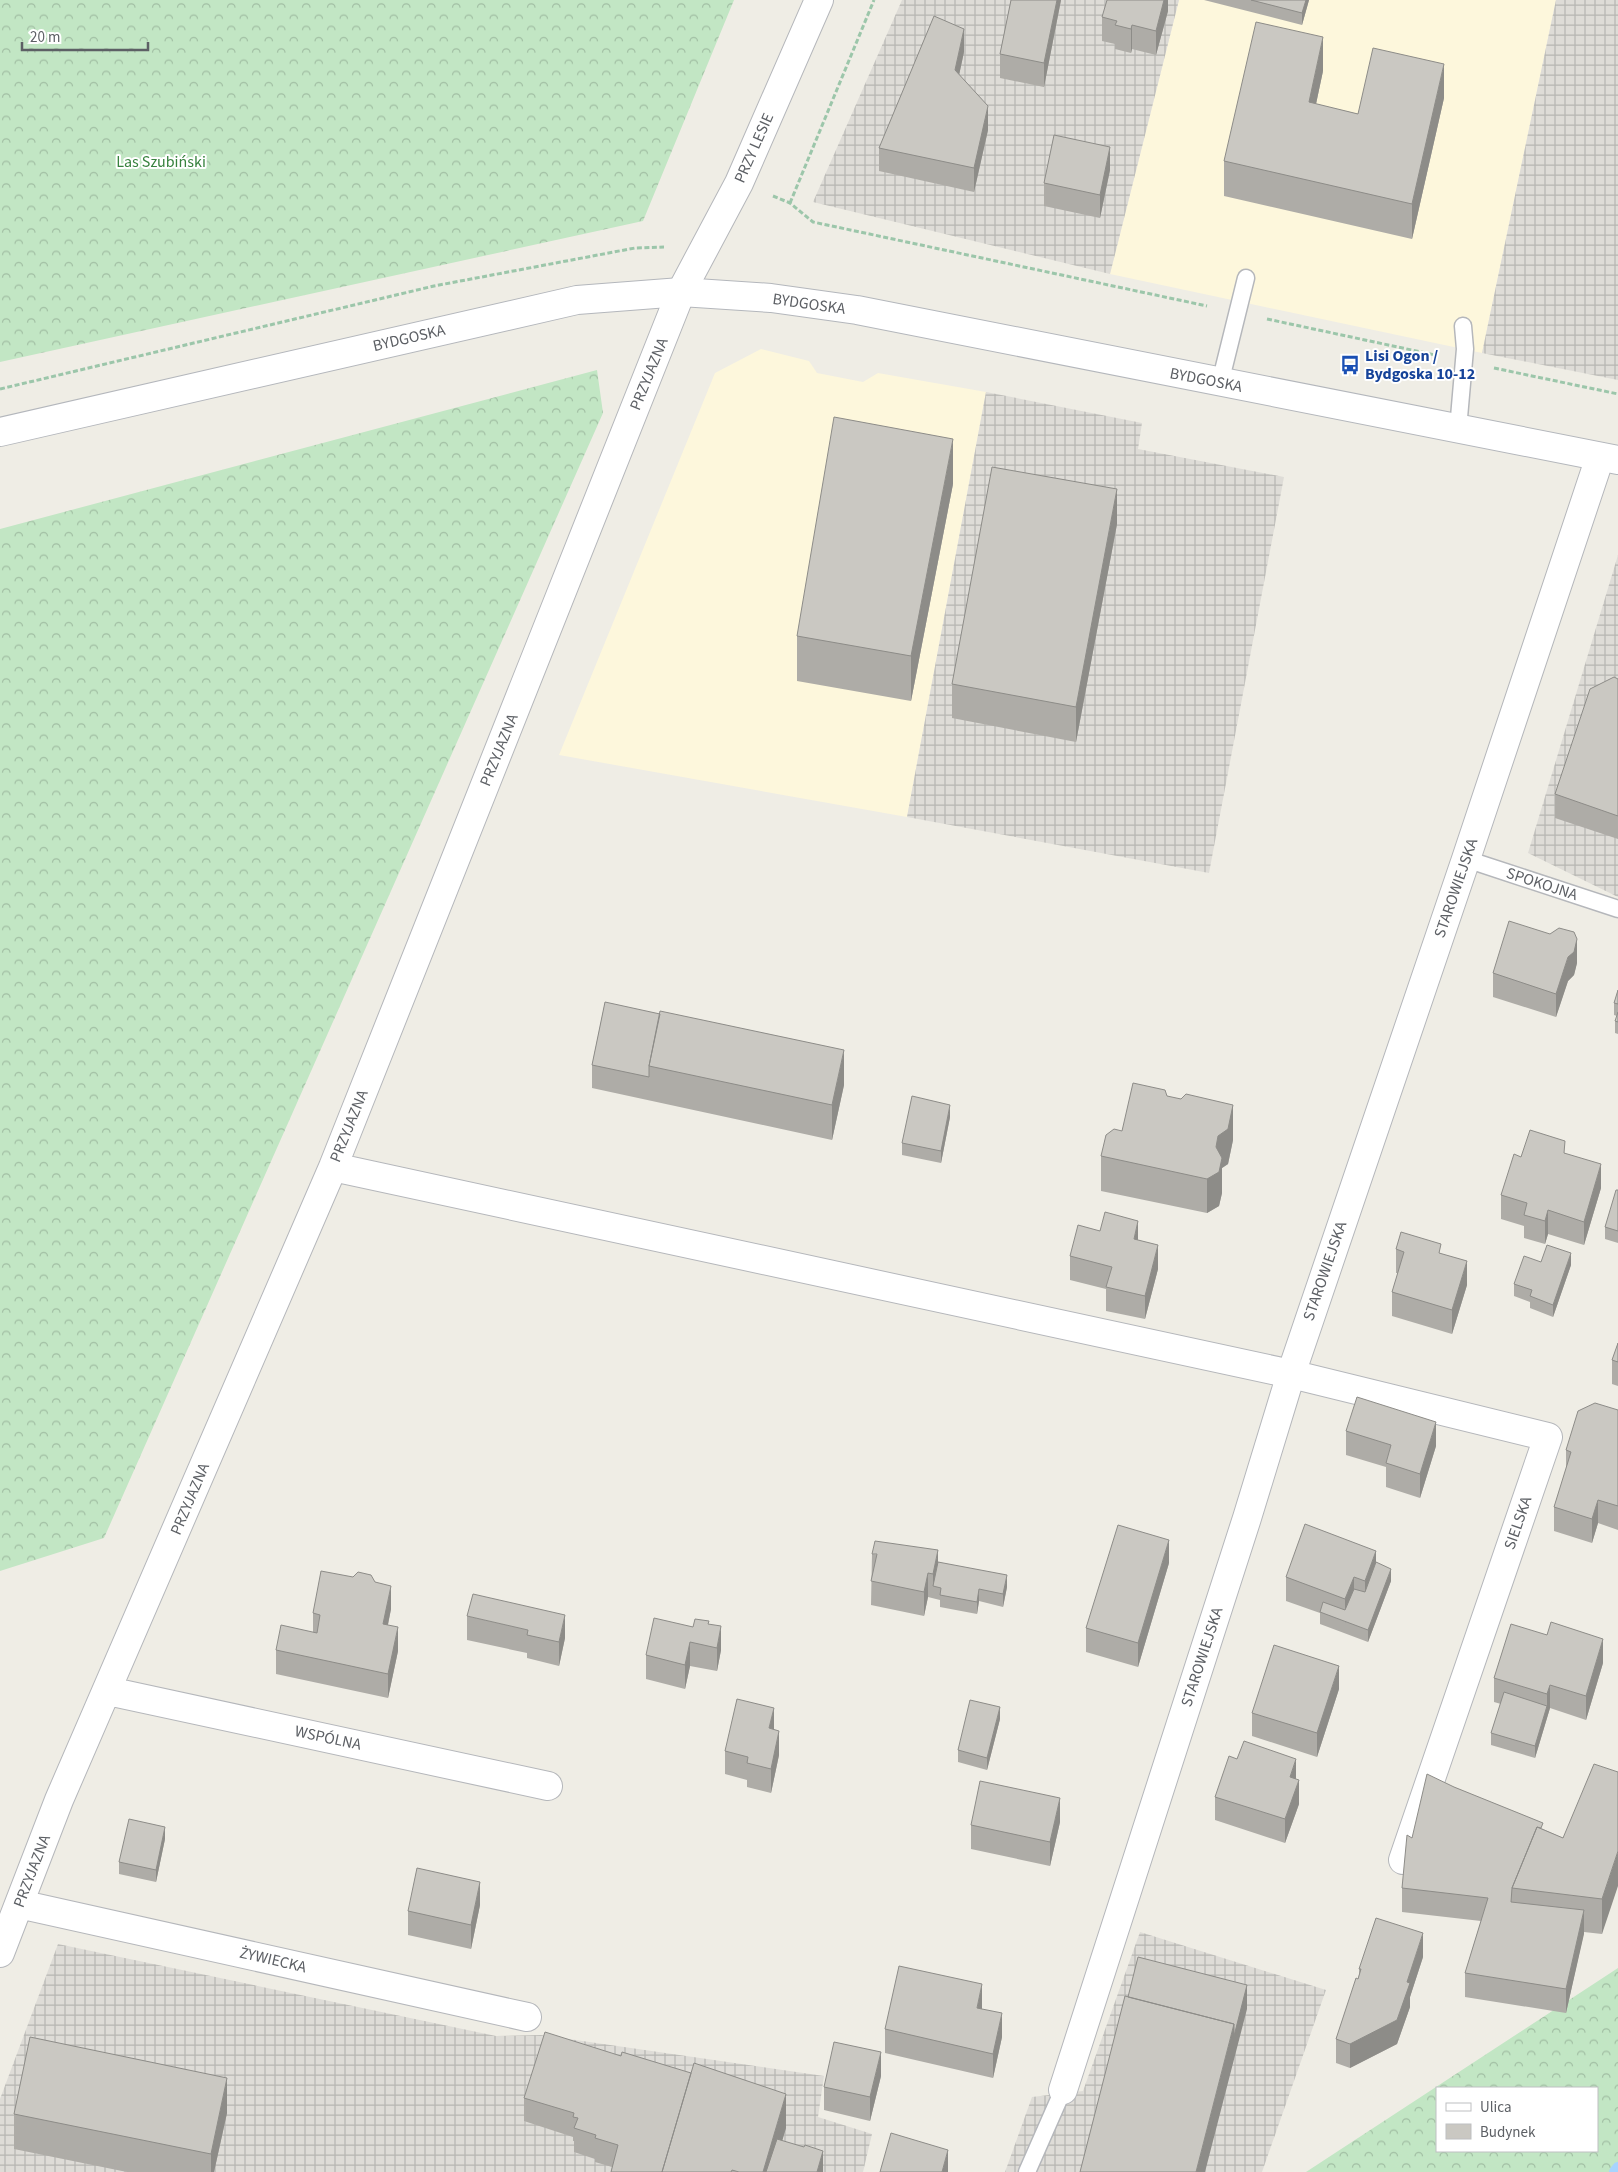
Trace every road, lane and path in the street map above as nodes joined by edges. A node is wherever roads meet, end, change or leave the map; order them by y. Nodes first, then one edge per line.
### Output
1 (819, 0) edge
2 (874, 0) edge
3 (672, 246) dead end
4 (1246, 278) dead end
5 (681, 292) junction
6 (1236, 312) junction
7 (1463, 326) dead end
8 (1464, 362) junction
9 (1220, 383) junction
10 (0, 389) edge
11 (1618, 394) edge
12 (1458, 429) junction
13 (0, 432) edge
14 (1609, 458) edge
15 (1466, 859) junction
16 (1618, 909) edge
17 (333, 1167) junction
18 (1291, 1374) junction
19 (108, 1691) junction
20 (548, 1786) dead end
21 (1403, 1860) edge
22 (19, 1904) junction
23 (0, 1953) edge
24 (527, 2017) dead end
25 (1063, 2090) joint
26 (1027, 2172) edge

1 - 5 street, PRZY LESIE
2 - 6 path
3 - 10 path
4 - 6 lane
5 - 9 street, BYDGOSKA
5 - 13 street, BYDGOSKA
5 - 17 street, PRZYJAZNA
6 - 8 path
6 - 9 lane
7 - 8 lane
8 - 11 path
8 - 12 lane
9 - 12 street, BYDGOSKA
12 - 14 street, BYDGOSKA
14 - 15 street, STAROWIEJSKA
15 - 16 lane, SPOKOJNA
15 - 18 street, STAROWIEJSKA
17 - 18 street
17 - 19 street, PRZYJAZNA
18 - 21 street, SIELSKA
18 - 25 street, STAROWIEJSKA
19 - 20 street, WSPÓLNA
19 - 22 street, PRZYJAZNA
22 - 23 street, PRZYJAZNA
22 - 24 street, ŻYWIECKA
25 - 26 lane

